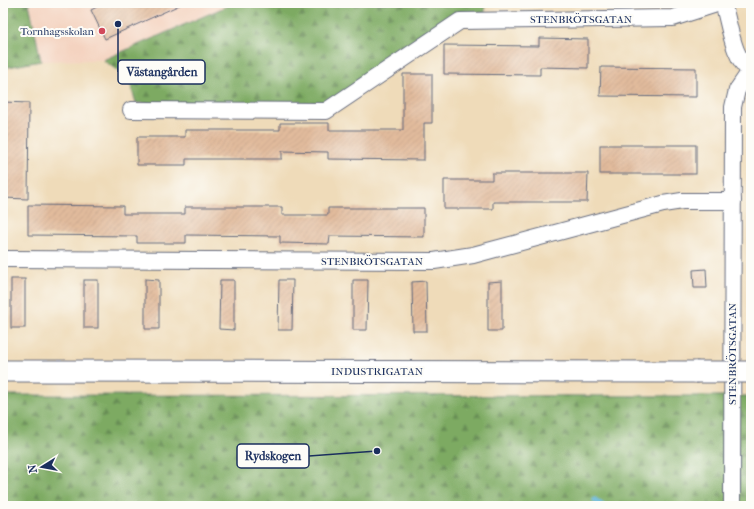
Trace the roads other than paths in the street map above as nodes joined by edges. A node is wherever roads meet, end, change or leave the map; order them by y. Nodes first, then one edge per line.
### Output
1 (722, 3) edge
2 (751, 71) edge
3 (131, 110) dead end
4 (733, 201) junction
5 (3, 259) edge
6 (3, 371) edge
7 (751, 372) edge
8 (732, 506) edge

1 - 2 street, STENBRÖTSGATAN
1 - 3 street, STENBRÖTSGATAN
2 - 4 street, STENBRÖTSGATAN
4 - 5 street, STENBRÖTSGATAN
4 - 8 street, STENBRÖTSGATAN
6 - 7 main road, INDUSTRIGATAN, bridge

